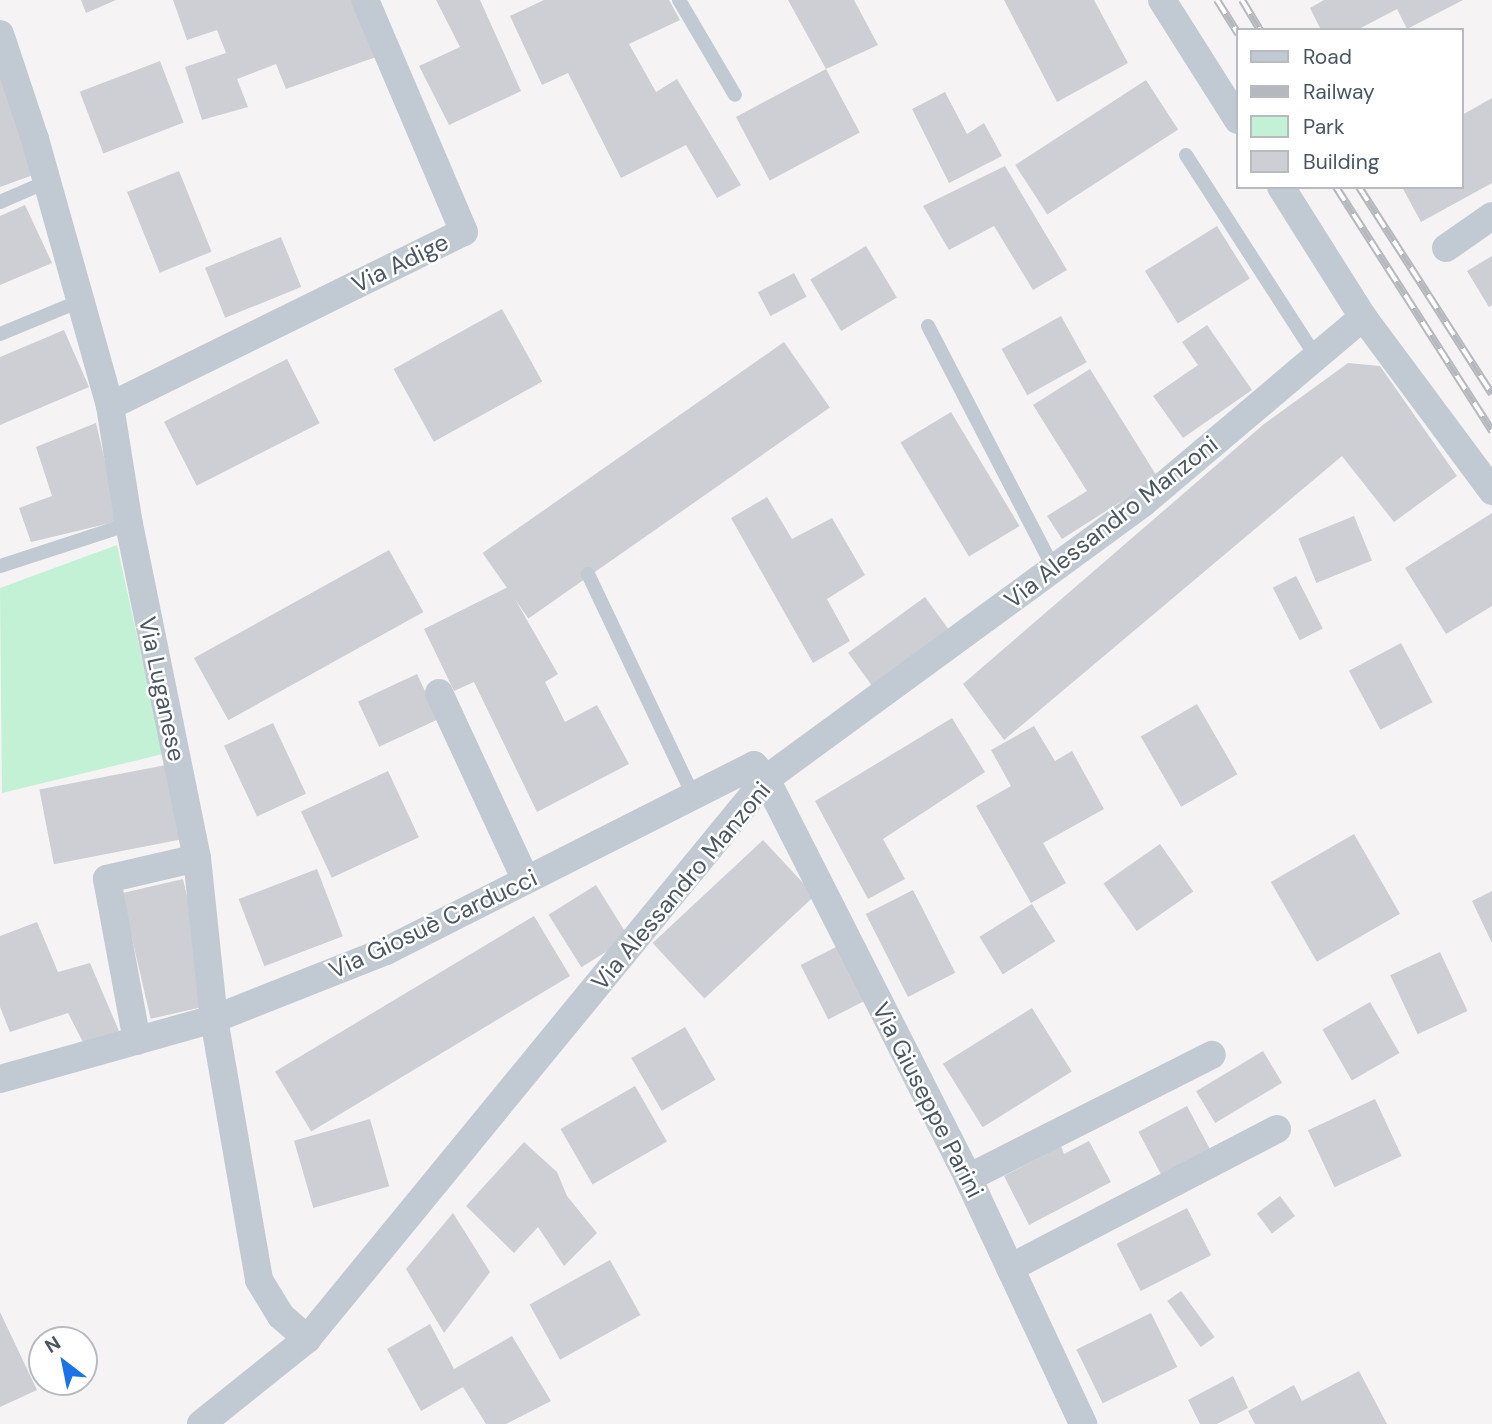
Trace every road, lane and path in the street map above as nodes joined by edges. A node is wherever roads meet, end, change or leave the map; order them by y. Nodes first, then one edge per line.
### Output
1 (365, 0) edge
2 (679, 0) edge
3 (1162, 0) edge
4 (0, 34) edge
5 (735, 95) dead end
6 (1236, 117) edge
7 (1186, 155) dead end
8 (46, 181) junction
9 (1282, 189) edge
10 (0, 202) edge
11 (1492, 216) edge
12 (1446, 248) dead end
13 (80, 301) junction
14 (1363, 317) junction
15 (928, 326) dead end
16 (0, 334) edge
17 (1316, 357) junction
18 (110, 407) junction
19 (1492, 491) edge
20 (129, 524) junction
21 (0, 566) edge
22 (1054, 569) junction
23 (587, 574) dead end
24 (439, 693) dead end
25 (766, 779) junction
26 (693, 795) junction
27 (197, 858) junction
28 (526, 880) junction
29 (214, 1018) junction
30 (137, 1041) junction
31 (1212, 1055) dead end
32 (0, 1079) edge
33 (1277, 1129) dead end
34 (968, 1178) junction
35 (1010, 1268) junction
36 (307, 1339) junction
37 (201, 1424) edge
38 (1083, 1424) edge

1 - 18 street, Via Adige
2 - 5 lane
3 - 6 street
4 - 8 street, Via Luganese
7 - 17 lane
8 - 10 lane
8 - 13 street, Via Luganese
9 - 14 street
11 - 12 street
13 - 16 lane
13 - 18 street, Via Luganese
14 - 17 street, Via Alessandro Manzoni
14 - 19 street
15 - 22 lane
17 - 22 street, Via Alessandro Manzoni
18 - 20 street, Via Luganese
20 - 21 lane
20 - 27 street, Via Luganese
22 - 25 street, Via Alessandro Manzoni
23 - 26 lane
24 - 28 street
25 - 26 street, Via Giosuè Carducci
25 - 34 street, Via Giuseppe Parini
25 - 36 street, Via Alessandro Manzoni
26 - 28 street, Via Giosuè Carducci
27 - 29 street, Via Luganese
27 - 30 street
28 - 29 street, Via Giosuè Carducci
29 - 30 street, Via Giosuè Carducci
29 - 36 street, Via Luganese
30 - 32 street, Via Giosuè Carducci
31 - 34 street
33 - 35 street
34 - 35 street, Via Giuseppe Parini
35 - 38 street, Via Giuseppe Parini
36 - 37 street, Via Alessandro Manzoni

